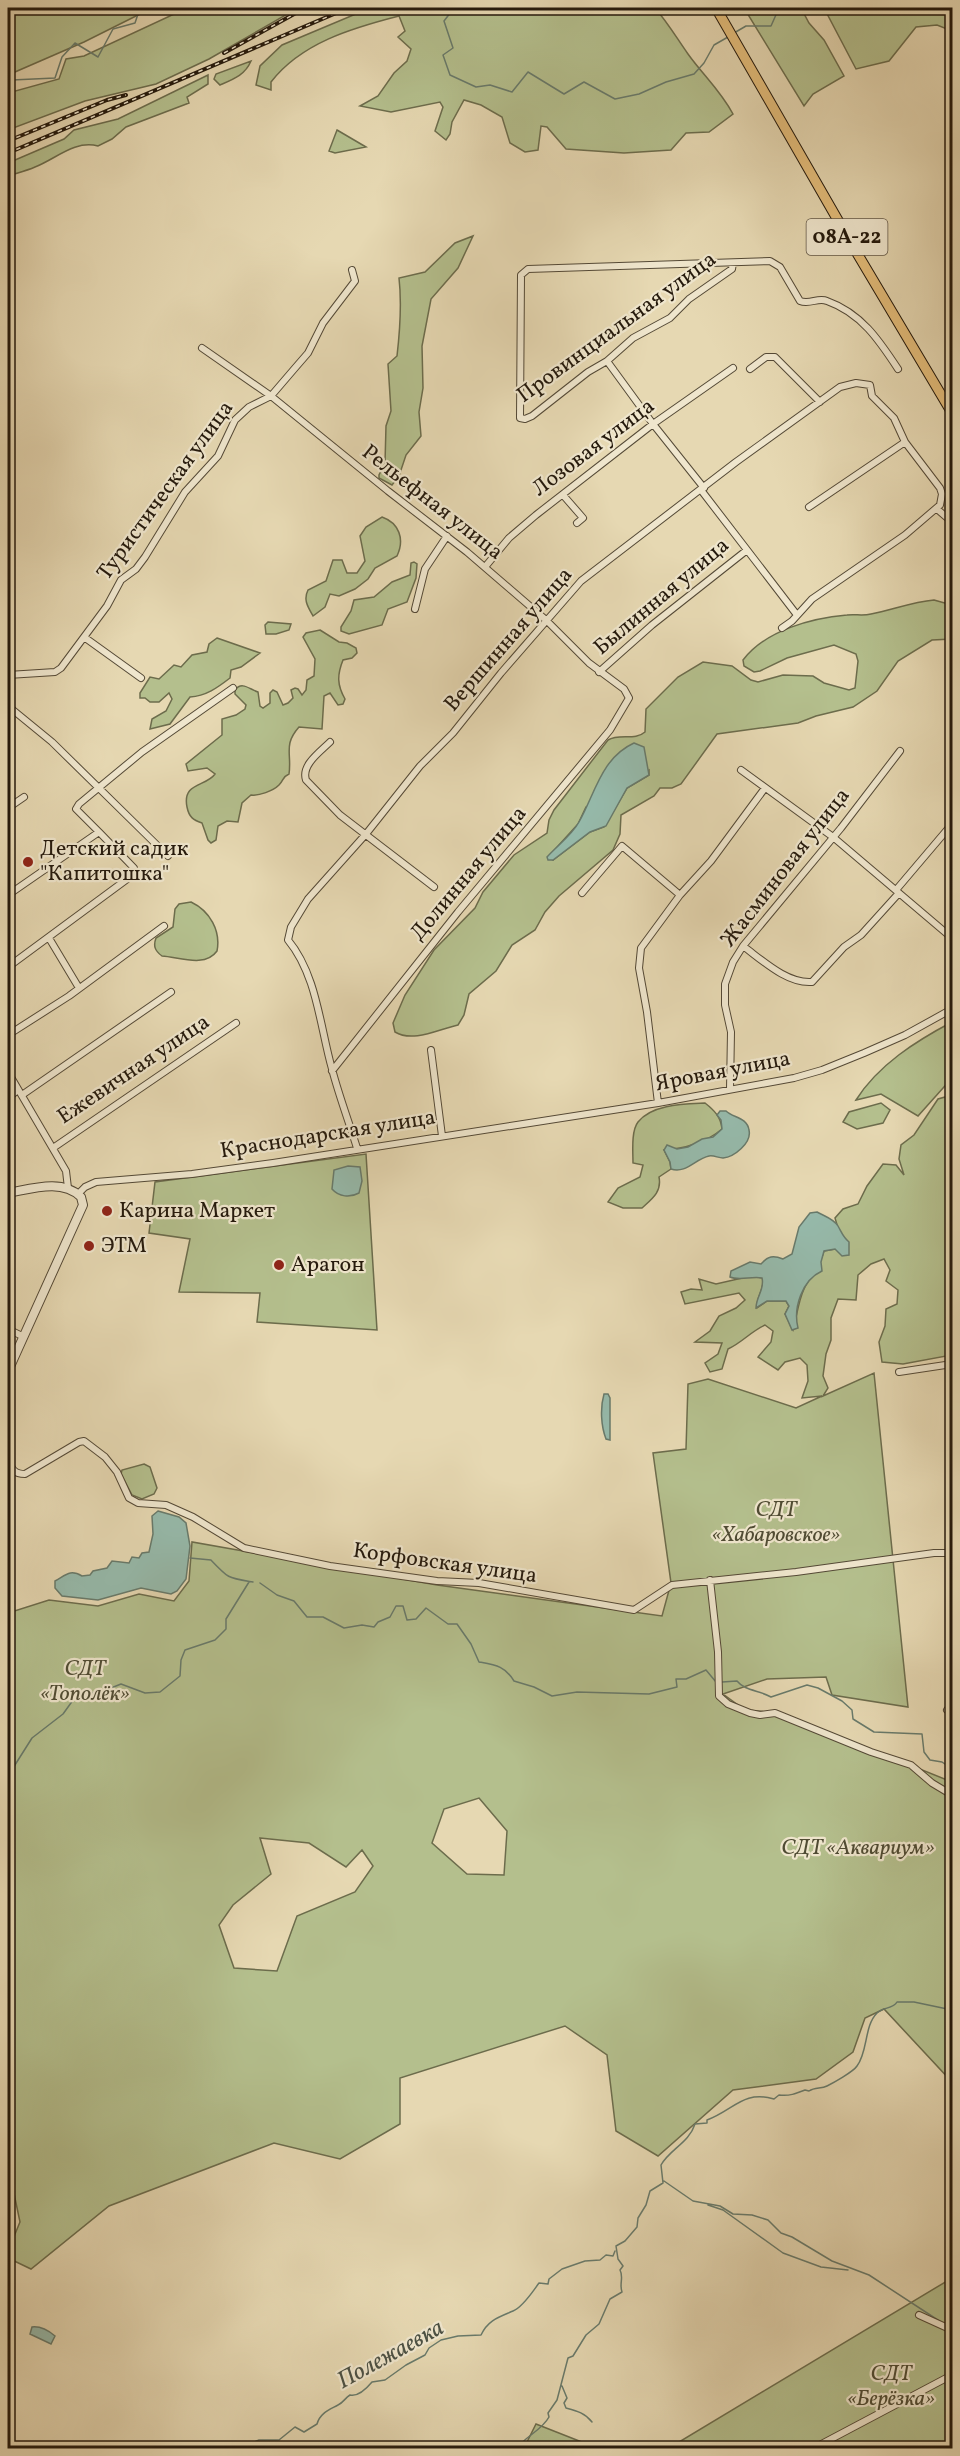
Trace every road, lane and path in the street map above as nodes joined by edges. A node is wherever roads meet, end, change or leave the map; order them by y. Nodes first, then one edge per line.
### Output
1 (716, 8) edge
2 (734, 263) junction
3 (352, 270) dead end
4 (202, 348) dead end
5 (607, 361) junction
6 (733, 368) dead end
7 (750, 369) dead end
8 (898, 369) dead end
9 (271, 396) junction
10 (819, 402) junction
11 (952, 413) edge
12 (652, 424) junction
13 (905, 442) junction
14 (702, 489) junction
15 (563, 495) junction
16 (809, 507) dead end
17 (939, 507) junction
18 (952, 522) edge
19 (577, 523) dead end
20 (447, 536) junction
21 (747, 550) junction
22 (485, 567) junction
23 (415, 609) dead end
24 (798, 615) junction
25 (546, 620) junction
26 (782, 628) dead end
27 (84, 637) junction
28 (599, 672) junction
29 (8, 675) edge
30 (141, 678) dead end
31 (233, 688) dead end
32 (629, 698) joint
33 (8, 706) edge
34 (330, 742) dead end
35 (900, 751) dead end
36 (741, 770) dead end
37 (765, 788) junction
38 (100, 789) junction
39 (24, 797) dead end
40 (8, 808) edge
41 (952, 824) edge
42 (99, 832) junction
43 (366, 834) junction
44 (833, 837) junction
45 (168, 856) dead end
46 (434, 887) dead end
47 (898, 891) junction
48 (582, 893) dead end
49 (8, 895) edge
50 (680, 895) junction
51 (164, 926) dead end
52 (49, 938) junction
53 (952, 938) edge
54 (743, 946) junction
55 (8, 967) edge
56 (79, 988) junction
57 (171, 992) dead end
58 (952, 1009) edge
59 (236, 1023) dead end
60 (8, 1035) edge
61 (431, 1050) dead end
62 (332, 1071) junction
63 (8, 1072) edge
64 (730, 1089) junction
65 (20, 1092) junction
66 (8, 1098) edge
67 (658, 1103) junction
68 (585, 1113) joint
69 (442, 1136) junction
70 (53, 1148) junction
71 (357, 1148) junction
72 (68, 1188) junction
73 (8, 1193) edge
74 (78, 1194) junction
75 (8, 1329) edge
76 (22, 1336) junction
77 (952, 1364) edge
78 (8, 1371) edge
79 (899, 1372) dead end
80 (8, 1460) edge
81 (952, 1553) edge
82 (710, 1580) junction
83 (952, 1795) edge
84 (919, 2315) dead end
85 (952, 2330) edge
86 (952, 2375) edge
87 (814, 2448) edge

1 - 11 highway, 08А-22
2 - 5 street, Провинциальная улица
2 - 5 street, Провинциальная улица
2 - 8 street
3 - 9 street, Туристическая улица
4 - 9 street, Рельефная улица
5 - 12 street
6 - 12 street, Лозовая улица
7 - 10 street
9 - 20 street, Рельефная улица
9 - 27 street, Туристическая улица
10 - 13 street, Вершинная улица
10 - 14 street, Вершинная улица
12 - 14 street
12 - 15 street, Лозовая улица
13 - 16 street
13 - 17 street
14 - 21 street
14 - 25 street, Вершинная улица
15 - 19 street
15 - 22 street, Лозовая улица
17 - 18 street
17 - 24 street
20 - 22 street, Рельефная улица
20 - 23 street
21 - 24 street
21 - 28 street, Былинная улица
22 - 25 street, Рельефная улица
24 - 26 street
25 - 28 street, Рельефная улица
25 - 43 street, Вершинная улица
27 - 29 street, Туристическая улица
27 - 30 street
28 - 32 street, Рельефная улица
31 - 38 street
32 - 62 street, Долинная улица
33 - 38 street
34 - 43 street
35 - 44 street, Жасминовая улица
36 - 37 street
37 - 44 street
37 - 50 street
38 - 42 street
38 - 45 street
39 - 40 street
41 - 47 street
42 - 49 street
42 - 52 street
43 - 46 street
43 - 62 street, Вершинная улица
44 - 47 street
44 - 54 street, Жасминовая улица
47 - 53 street
47 - 54 street
48 - 50 street
50 - 67 street
51 - 56 street
52 - 55 street
52 - 56 street
54 - 64 street, Жасминовая улица
56 - 60 street
57 - 65 street
58 - 64 street, Яровая улица
59 - 70 street, Ежевичная улица
61 - 69 street
62 - 71 street
63 - 65 street
64 - 67 street, Яровая улица
65 - 66 street
65 - 70 street
67 - 68 street, Яровая улица
68 - 69 street, Краснодарская улица
69 - 71 street, Краснодарская улица
70 - 72 street
71 - 74 street, Краснодарская улица
72 - 73 street
72 - 74 street
74 - 76 street
75 - 76 street
76 - 78 street
77 - 79 street
80 - 82 street, Корфовская улица
81 - 82 street, Корфовская улица
82 - 83 street
84 - 85 street
86 - 87 street

